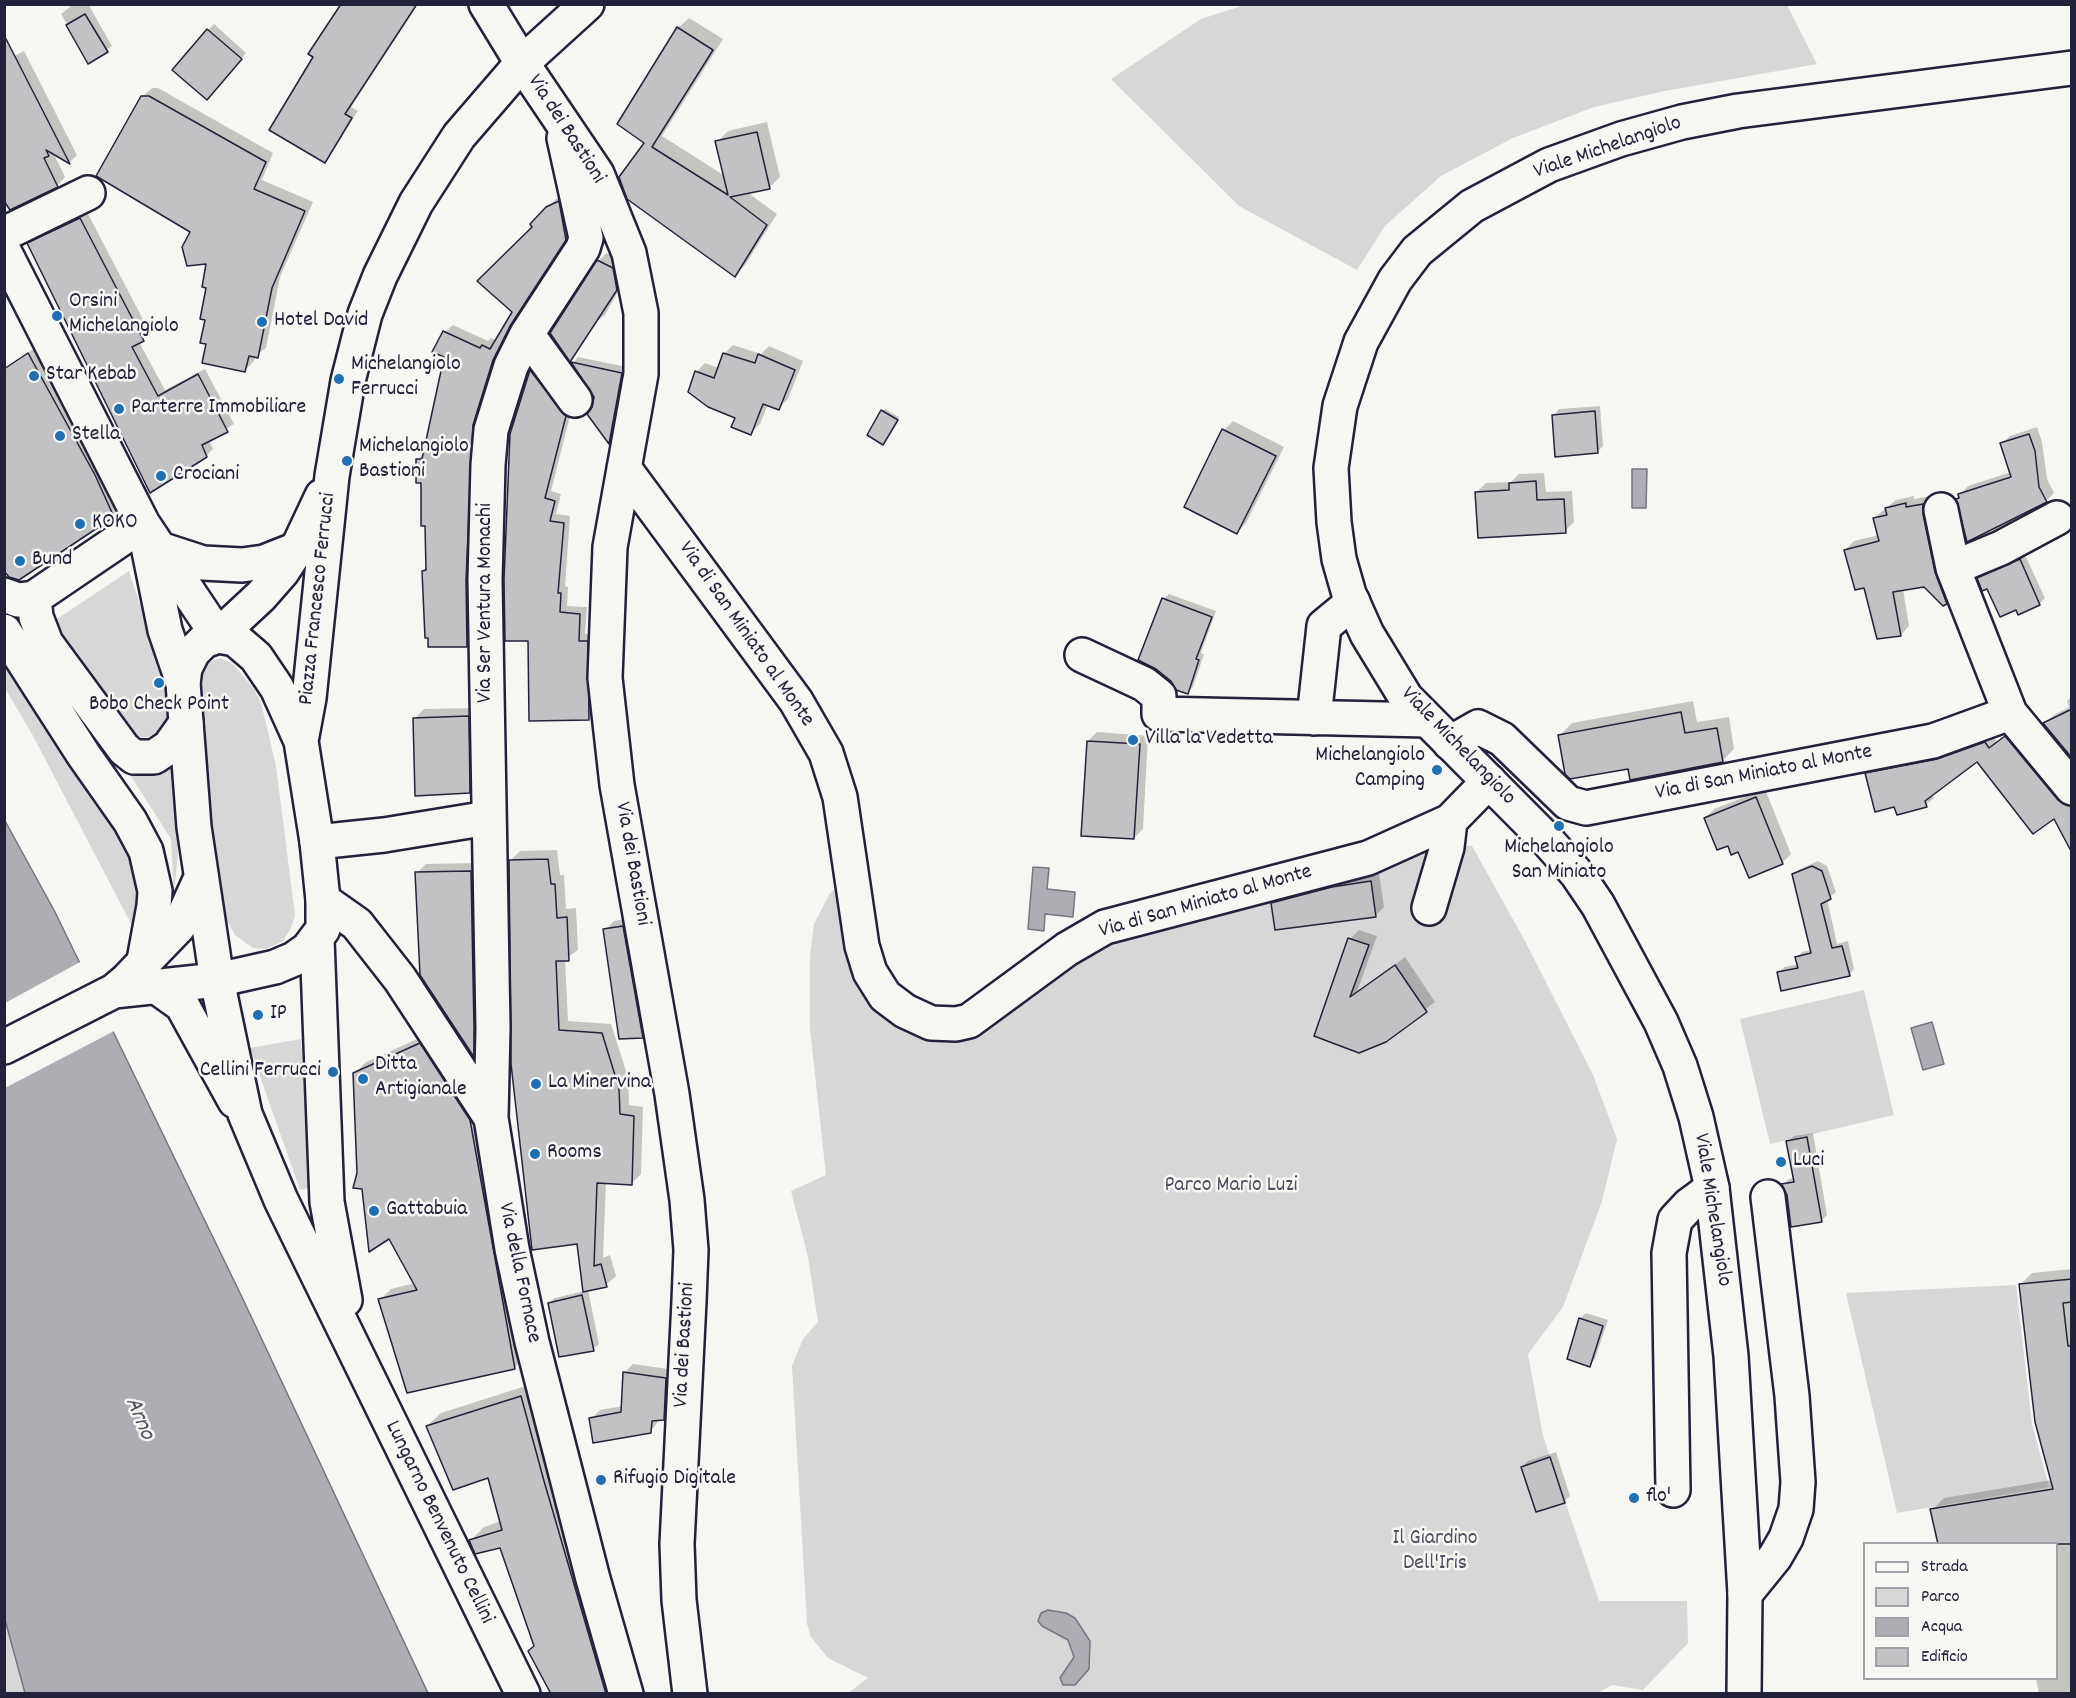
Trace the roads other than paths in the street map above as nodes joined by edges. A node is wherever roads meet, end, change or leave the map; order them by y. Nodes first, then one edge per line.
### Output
1 (486, 4) edge
2 (586, 4) edge
3 (522, 63) junction
4 (2072, 68) edge
5 (559, 116) junction
6 (88, 193) dead end
7 (4, 234) edge
8 (4, 251) edge
9 (527, 334) junction
10 (575, 400) dead end
11 (624, 468) junction
12 (332, 476) junction
13 (1941, 510) dead end
14 (2057, 518) dead end
15 (152, 537) junction
16 (297, 549) junction
17 (1953, 568) junction
18 (19, 596) edge
19 (1353, 602) junction
20 (4, 631) edge
21 (218, 636) junction
22 (1082, 655) dead end
23 (183, 683) junction
24 (2010, 713) junction
25 (1314, 718) junction
26 (1427, 720) junction
27 (186, 723) junction
28 (301, 741) junction
29 (1450, 743) junction
30 (1489, 781) junction
31 (2072, 788) edge
32 (488, 818) junction
33 (1450, 821) junction
34 (317, 842) junction
35 (200, 880) junction
36 (323, 900) junction
37 (1429, 908) dead end
38 (317, 939) junction
39 (137, 980) junction
40 (217, 980) junction
41 (4, 1047) edge
42 (245, 1114) junction
43 (491, 1118) junction
44 (1712, 1188) junction
45 (1768, 1197) dead end
46 (281, 1200) junction
47 (327, 1202) junction
48 (357, 1351) junction
49 (1673, 1490) dead end
50 (1745, 1594) junction
51 (1744, 1678) edge
52 (523, 1694) edge
53 (626, 1694) edge
54 (690, 1694) edge

1 - 3 street, Via dei Bastioni
2 - 3 street
3 - 5 street, Via dei Bastioni
3 - 12 street
4 - 19 street, Viale Michelangiolo
5 - 9 street, Via Ser Ventura Monachi
5 - 11 street, Via dei Bastioni
6 - 7 street
8 - 15 street
9 - 10 street
9 - 32 street, Via Ser Ventura Monachi
11 - 33 street, Via di San Miniato al Monte
11 - 54 street, Via dei Bastioni
12 - 16 street, Piazza Francesco Ferrucci
12 - 28 street, Piazza Francesco Ferrucci
13 - 17 street
14 - 17 street
15 - 16 street
15 - 18 street
15 - 21 street
15 - 23 street, Piazza Francesco Ferrucci
16 - 21 street, Piazza Francesco Ferrucci
17 - 24 street
18 - 27 street
19 - 25 street
19 - 26 street, Viale Michelangiolo
20 - 39 street
21 - 23 street, Piazza Francesco Ferrucci
21 - 28 street, Piazza Francesco Ferrucci
22 - 25 street
23 - 27 street, Piazza Francesco Ferrucci
24 - 29 street, Via di San Miniato al Monte
24 - 31 street
25 - 26 street
26 - 29 street, Viale Michelangiolo
27 - 35 street, Piazza Francesco Ferrucci
28 - 34 street, Piazza Francesco Ferrucci
29 - 30 street, Viale Michelangiolo
30 - 33 street, Via di San Miniato al Monte
30 - 44 street, Viale Michelangiolo
32 - 34 street
32 - 43 street, Via Ser Ventura Monachi
33 - 37 street
34 - 36 street, Piazza Francesco Ferrucci
35 - 39 street, Piazza Francesco Ferrucci
35 - 40 street, Piazza Francesco Ferrucci
36 - 38 street, Piazza Francesco Ferrucci
36 - 43 street, Via della Fornace
38 - 40 street
38 - 47 street, Lungarno Benvenuto Cellini
39 - 40 street
39 - 41 street
39 - 42 street, Lungarno Benvenuto Cellini
40 - 42 street, Lungarno Benvenuto Cellini
42 - 46 street, Lungarno Benvenuto Cellini
43 - 53 street, Via della Fornace
44 - 49 street
44 - 50 street, Viale Michelangiolo
45 - 50 street
46 - 47 street
46 - 48 street, Lungarno Benvenuto Cellini
47 - 48 street, Lungarno Benvenuto Cellini
48 - 52 street, Lungarno Benvenuto Cellini
50 - 51 street, Viale Michelangiolo

